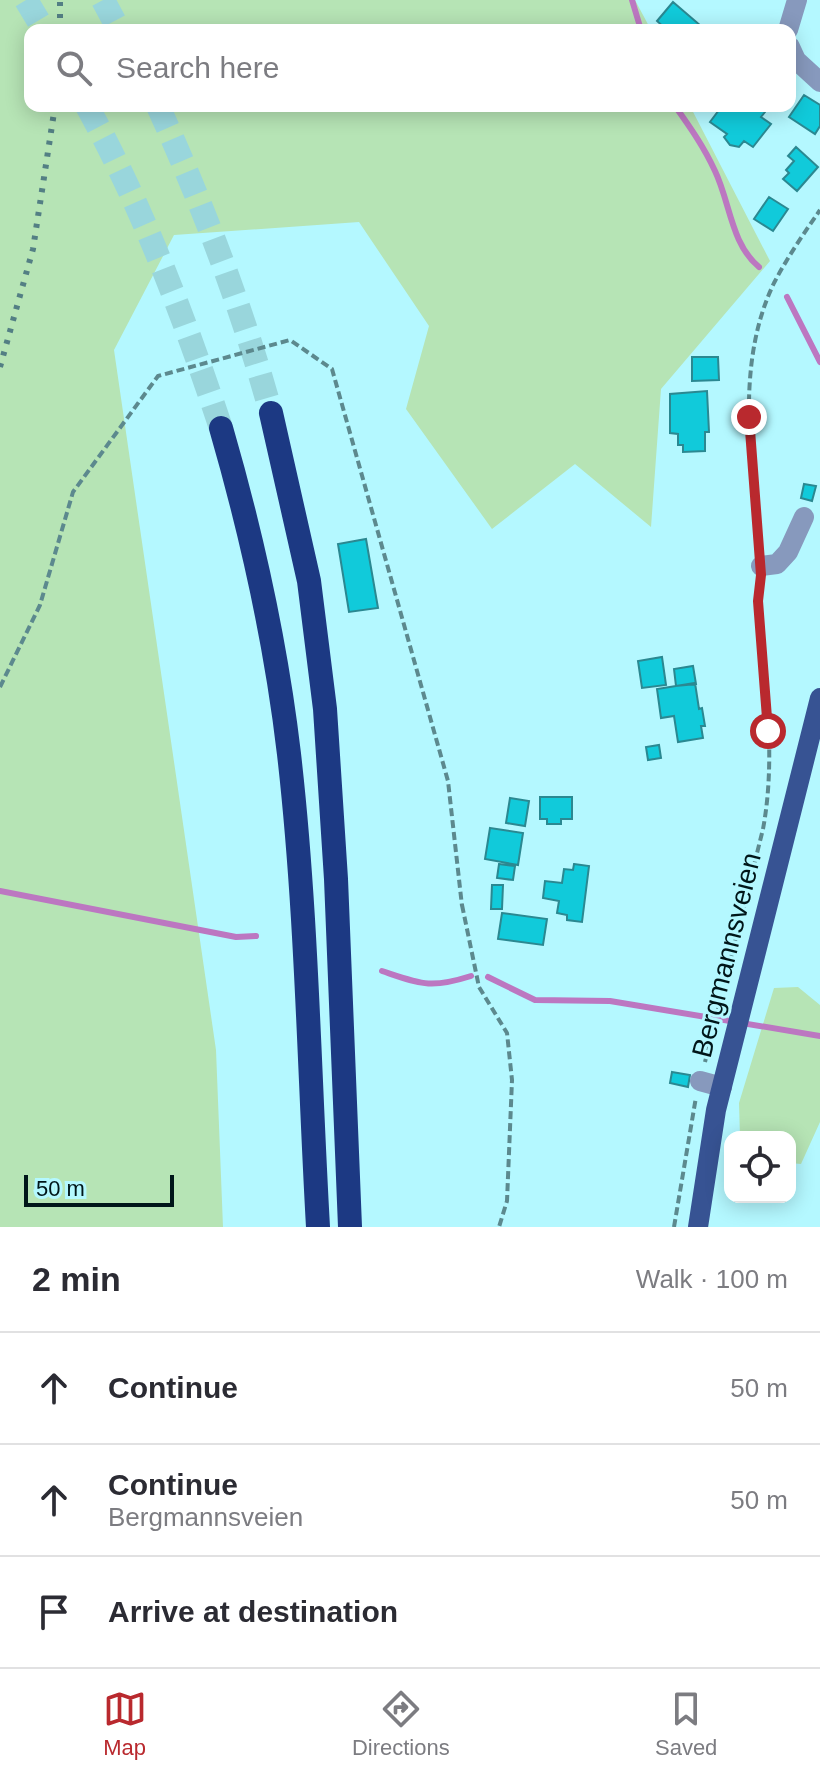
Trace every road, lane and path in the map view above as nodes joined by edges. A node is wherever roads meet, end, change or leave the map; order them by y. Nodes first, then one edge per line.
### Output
1 (797, 0) edge
2 (790, 24) edge
3 (796, 60) edge
4 (820, 82) edge
5 (820, 210) edge
6 (271, 413) tunnel mouth
7 (221, 428) tunnel mouth
8 (804, 517) dead end
9 (761, 570) junction
10 (820, 698) edge
11 (462, 905) dead end
12 (700, 1081) junction
13 (722, 1087) junction
14 (318, 1227) edge
15 (350, 1227) edge
16 (499, 1227) edge
17 (674, 1227) edge
18 (698, 1227) edge

1 - 2 street
3 - 4 street
5 - 9 path
6 - 15 highway
7 - 14 highway
8 - 9 street
9 - 12 path
10 - 13 main road, Bergmannsveien
11 - 16 path
12 - 13 street
12 - 17 path
13 - 18 main road, Bergmannsveien

